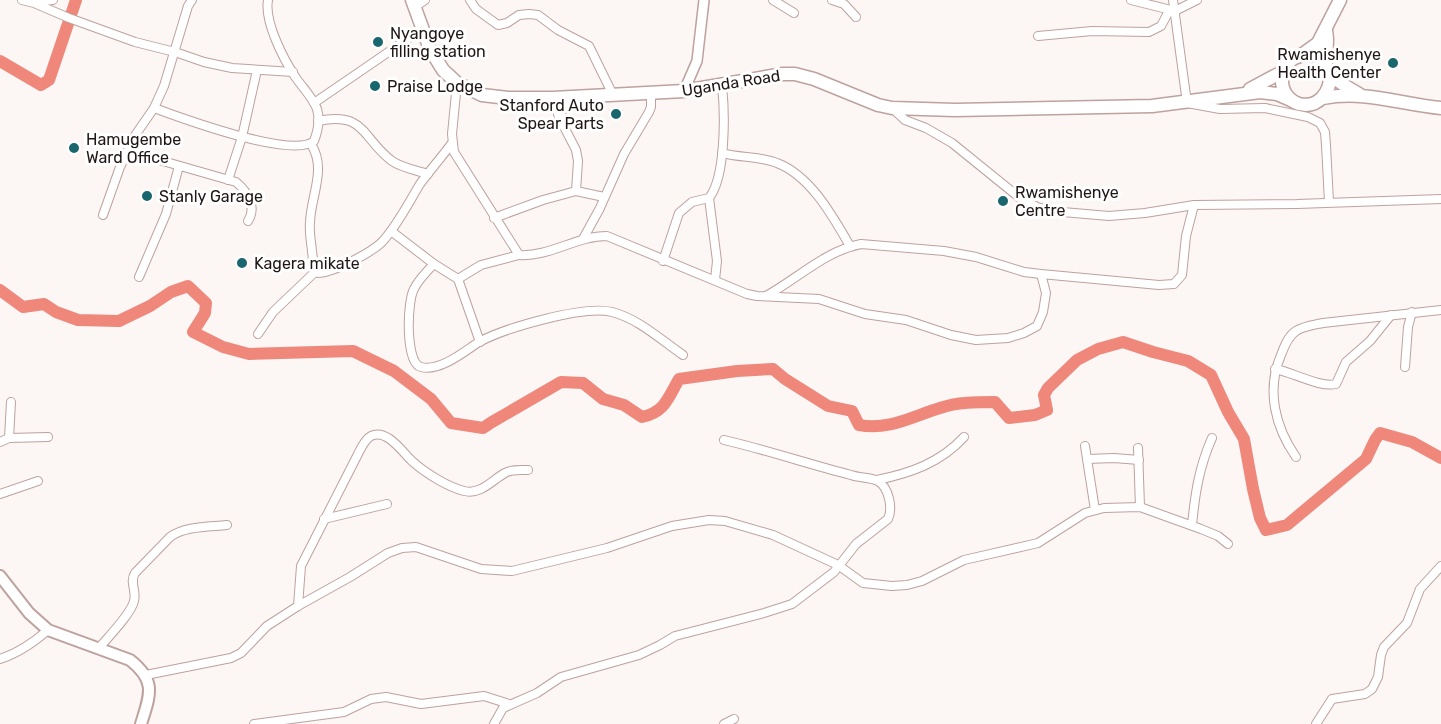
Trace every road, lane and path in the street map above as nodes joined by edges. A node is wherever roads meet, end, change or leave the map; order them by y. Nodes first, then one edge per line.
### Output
1 (22, 0) edge
2 (53, 0) edge
3 (192, 0) edge
4 (268, 0) edge
5 (470, 0) edge
6 (704, 0) edge
7 (773, 0) edge
8 (832, 0) edge
9 (1131, 0) edge
10 (1173, 0) edge
11 (1197, 0) edge
12 (1340, 0) edge
13 (417, 2) edge
14 (34, 3) junction
15 (1172, 11) junction
16 (794, 13) dead end
17 (856, 17) dead end
18 (422, 29) junction
19 (1325, 29) junction
20 (1038, 36) dead end
21 (175, 52) junction
22 (1300, 56) junction
23 (257, 70) junction
24 (1328, 70) junction
25 (293, 72) junction
26 (1282, 72) junction
27 (458, 83) junction
28 (722, 86) junction
29 (684, 91) junction
30 (651, 93) junction
31 (1241, 93) junction
32 (1359, 94) junction
33 (613, 95) junction
34 (570, 97) junction
35 (553, 98) junction
36 (1323, 98) junction
37 (1291, 100) junction
38 (314, 103) junction
39 (1187, 103) junction
40 (154, 108) junction
41 (892, 108) junction
42 (1441, 108) edge
43 (559, 117) junction
44 (318, 120) junction
45 (242, 137) junction
46 (452, 143) junction
47 (311, 144) junction
48 (128, 152) junction
49 (722, 153) junction
50 (179, 166) junction
51 (428, 174) junction
52 (228, 180) junction
53 (576, 191) junction
54 (604, 197) junction
55 (709, 198) junction
56 (1441, 199) edge
57 (1329, 202) junction
58 (1194, 205) junction
59 (103, 214) dead end
60 (494, 218) junction
61 (248, 221) dead end
62 (391, 231) junction
63 (583, 239) junction
64 (850, 246) junction
65 (519, 255) junction
66 (663, 261) junction
67 (434, 264) junction
68 (316, 271) junction
69 (1041, 274) junction
70 (139, 277) dead end
71 (458, 279) junction
72 (715, 280) junction
73 (764, 297) junction
74 (1441, 310) edge
75 (1412, 312) junction
76 (1391, 315) junction
77 (258, 334) dead end
78 (480, 342) junction
79 (683, 355) dead end
80 (1405, 367) dead end
81 (1275, 369) junction
82 (11, 402) dead end
83 (964, 436) dead end
84 (48, 437) dead end
85 (9, 438) junction
86 (1212, 438) dead end
87 (724, 440) dead end
88 (0, 442) edge
89 (1085, 446) dead end
90 (1138, 448) dead end
91 (1296, 457) dead end
92 (1087, 459) junction
93 (1139, 460) junction
94 (528, 470) dead end
95 (877, 480) junction
96 (38, 481) dead end
97 (0, 494) edge
98 (387, 504) dead end
99 (1140, 507) junction
100 (1095, 510) junction
101 (324, 519) junction
102 (227, 525) dead end
103 (1191, 525) junction
104 (1228, 544) dead end
105 (838, 565) junction
106 (1441, 566) edge
107 (0, 576) edge
108 (298, 606) junction
109 (48, 630) junction
110 (99, 648) junction
111 (0, 659) edge
112 (146, 675) junction
113 (509, 704) junction
114 (734, 719) dead end
115 (141, 724) edge
116 (254, 724) edge
117 (494, 724) edge
118 (724, 724) edge
119 (1316, 724) edge

1 - 14 street
2 - 14 street
3 - 21 street
4 - 25 street
5 - 33 street
6 - 29 street
7 - 16 street
8 - 17 street
9 - 15 street
10 - 15 street
11 - 15 street
12 - 19 main road
13 - 18 main road, Uganda Road
14 - 21 street
15 - 20 street
15 - 39 street
18 - 27 main road, Uganda Road
18 - 38 street
19 - 22 main road
19 - 24 main road
21 - 23 street
21 - 40 street
22 - 24 main road
22 - 26 main road
23 - 25 street
23 - 45 street
24 - 32 main road
24 - 36 main road
25 - 38 street
26 - 31 main road, Uganda Road
26 - 37 main road
27 - 35 main road, Uganda Road
27 - 46 street
28 - 29 main road, Uganda Road
28 - 41 main road, Uganda Road
28 - 49 street
29 - 30 main road, Uganda Road
30 - 33 main road, Uganda Road
30 - 54 street
31 - 37 main road, Uganda Road
31 - 39 main road, Uganda Road
32 - 36 main road
32 - 42 main road
33 - 34 main road, Uganda Road
34 - 35 main road, Uganda Road
34 - 43 street
35 - 43 street
36 - 37 main road
38 - 44 street
39 - 41 main road, Uganda Road
39 - 57 street
40 - 45 street
40 - 48 street
41 - 58 street
43 - 53 street
44 - 47 street
44 - 51 street
45 - 47 street
45 - 52 street
46 - 51 street
46 - 60 street
47 - 68 street
48 - 50 street
48 - 59 street
49 - 55 street
49 - 64 street
50 - 52 street
50 - 70 street
51 - 62 street
52 - 61 street
53 - 54 street
53 - 60 street
54 - 63 street
55 - 66 street
55 - 72 street
56 - 57 street
57 - 58 street
58 - 69 street
60 - 65 street
62 - 67 street
62 - 68 street
63 - 65 street
63 - 66 street
64 - 69 street
64 - 73 street
65 - 71 street
66 - 72 street
67 - 71 street
67 - 78 street
68 - 77 street
69 - 73 street
71 - 78 street
72 - 73 street
74 - 75 street
75 - 76 street
75 - 80 street
76 - 81 street
76 - 81 street
78 - 79 street
81 - 91 street
82 - 85 street
83 - 95 street
84 - 85 street
85 - 88 street
86 - 103 street
87 - 95 street
89 - 92 street
90 - 93 street
92 - 93 street
92 - 100 street
93 - 99 street
94 - 101 street
95 - 105 street
96 - 97 street
98 - 101 street
99 - 100 street
99 - 103 street
100 - 105 street
101 - 108 street
102 - 110 street
103 - 104 street
105 - 108 street
105 - 113 street
106 - 119 street
107 - 109 main road
108 - 112 street
109 - 110 main road
109 - 111 street
110 - 112 main road
112 - 115 main road
113 - 116 street
113 - 117 street
114 - 118 street

